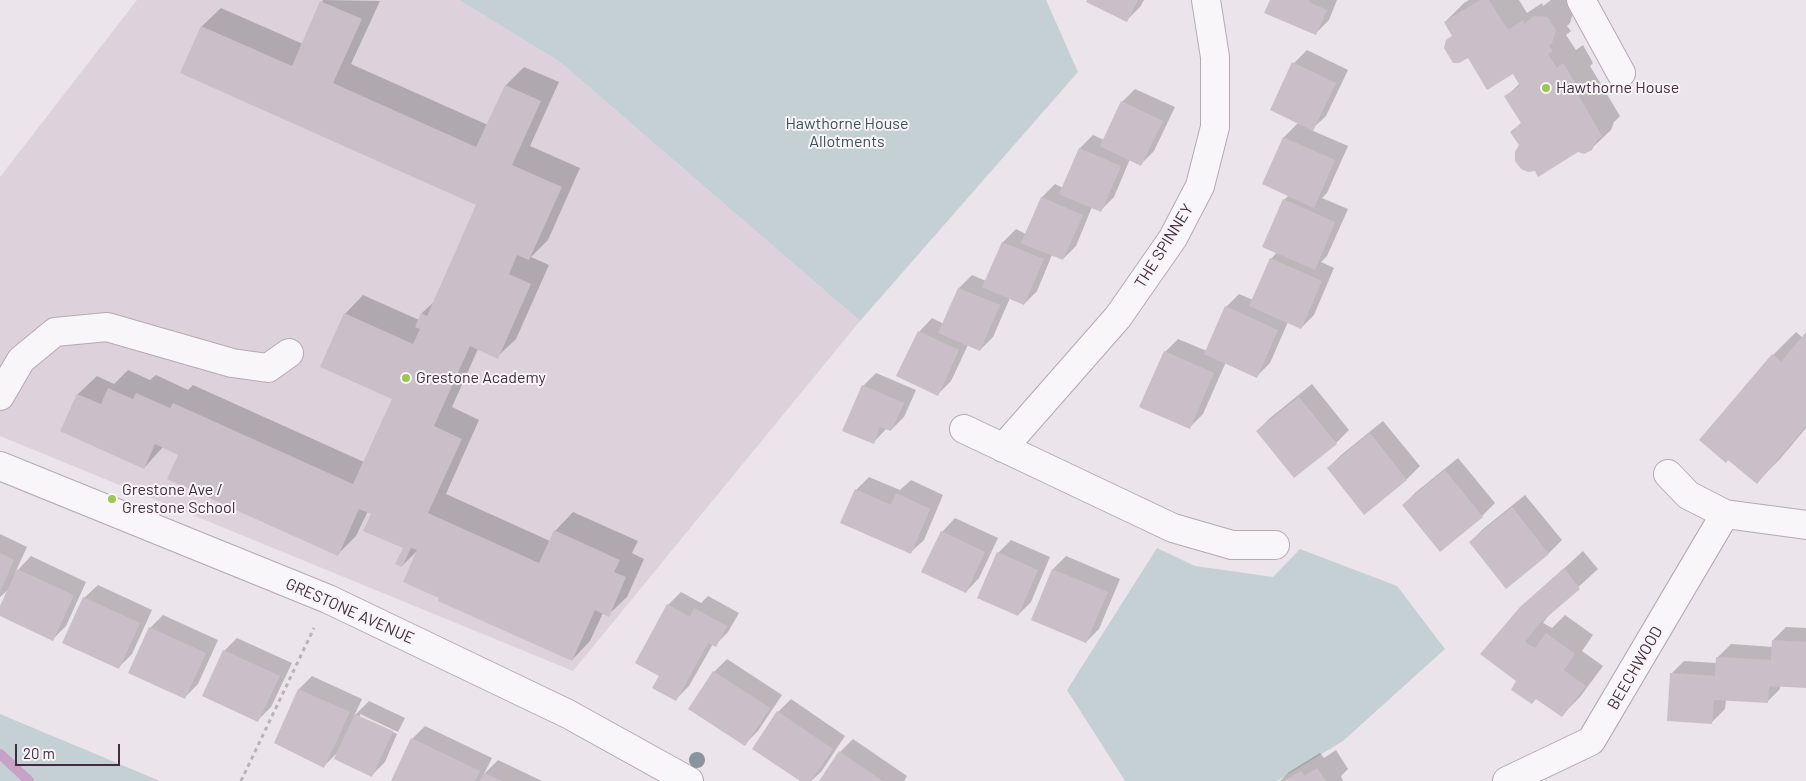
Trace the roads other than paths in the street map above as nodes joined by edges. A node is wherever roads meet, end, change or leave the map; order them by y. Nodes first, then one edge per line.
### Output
1 (1206, 0) edge
2 (1581, 0) edge
3 (1621, 73) dead end
4 (289, 354) dead end
5 (0, 396) edge
6 (964, 429) dead end
7 (1003, 448) junction
8 (0, 466) edge
9 (1668, 474) dead end
10 (1725, 514) junction
11 (1806, 525) edge
12 (1275, 545) dead end
13 (689, 781) edge
14 (1507, 781) edge

1 - 7 street, THE SPINNEY
2 - 3 street
4 - 5 street
6 - 7 street
7 - 12 street
8 - 13 street, GRESTONE AVENUE
9 - 10 street
10 - 11 street
10 - 14 street, BEECHWOOD

